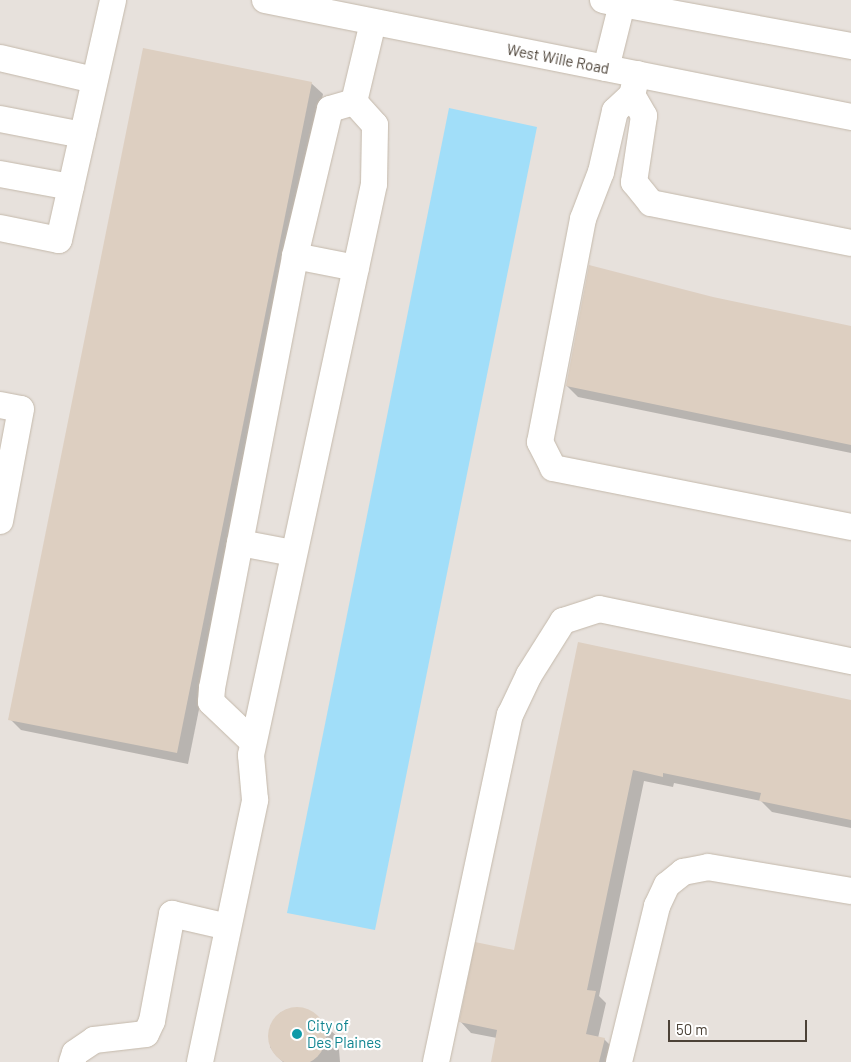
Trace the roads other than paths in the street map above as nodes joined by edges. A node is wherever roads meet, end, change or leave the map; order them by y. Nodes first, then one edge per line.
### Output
1 (113, 0) edge
2 (265, 0) edge
3 (612, 2) edge
4 (373, 22) junction
5 (851, 46) edge
6 (0, 58) edge
7 (606, 68) junction
8 (94, 80) junction
9 (634, 85) junction
10 (354, 102) junction
11 (851, 117) edge
12 (0, 119) edge
13 (82, 135) junction
14 (0, 174) edge
15 (71, 187) junction
16 (0, 228) edge
17 (851, 243) edge
18 (295, 256) junction
19 (356, 268) junction
20 (0, 405) edge
21 (5, 464) edge
22 (0, 518) edge
23 (851, 527) edge
24 (240, 543) junction
25 (293, 553) junction
26 (851, 661) edge
27 (253, 742) junction
28 (851, 891) edge
29 (228, 927) junction
30 (72, 1062) edge
31 (200, 1062) edge
32 (436, 1062) edge
33 (620, 1062) edge

1 - 8 street
2 - 4 street, West Wille Road
3 - 5 street
3 - 7 street
4 - 7 street, West Wille Road
4 - 10 street
6 - 8 street
7 - 9 street, West Wille Road
8 - 13 street
9 - 11 street, West Wille Road
9 - 17 street
9 - 23 street
10 - 18 street
10 - 19 street
12 - 13 street
13 - 15 street
14 - 15 street
15 - 16 street
18 - 19 street
18 - 24 street
19 - 25 street
20 - 21 street
21 - 22 street
24 - 25 street
24 - 27 street
25 - 27 street
26 - 32 street
27 - 29 street
28 - 33 street
29 - 30 street
29 - 31 street

